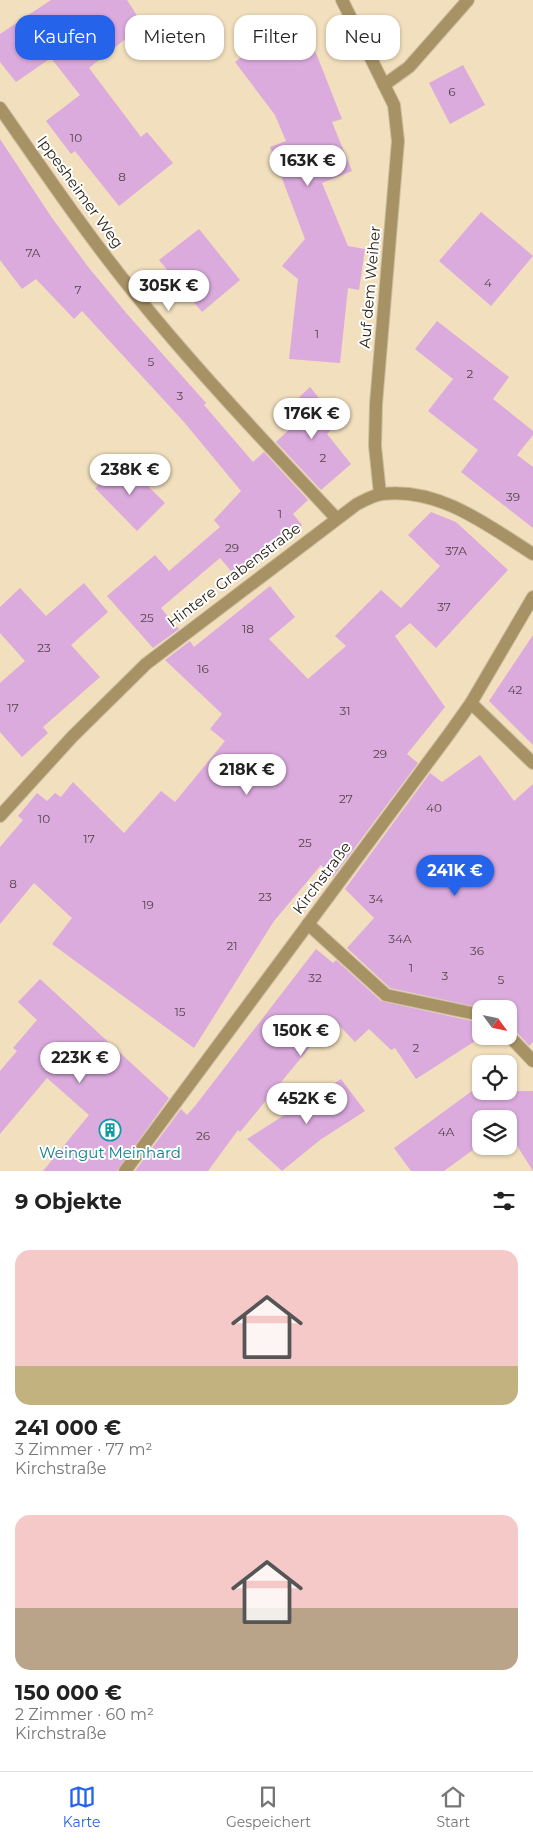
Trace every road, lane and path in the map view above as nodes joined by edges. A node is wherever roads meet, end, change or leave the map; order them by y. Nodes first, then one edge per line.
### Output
1 (342, 0) edge
2 (468, 0) edge
3 (384, 85) junction
4 (0, 108) edge
5 (380, 494) junction
6 (336, 518) junction
7 (533, 554) edge
8 (533, 597) edge
9 (471, 703) junction
10 (533, 763) edge
11 (0, 816) edge
12 (308, 924) junction
13 (472, 1013) edge
14 (518, 1045) edge
15 (533, 1061) edge
16 (125, 1171) edge

1 - 3 street, Auf dem Weiher
2 - 3 street
3 - 5 street, Auf dem Weiher
4 - 6 street, Ippesheimer Weg
5 - 6 street, Hintere Grabenstraße
5 - 7 street, Hintere Grabenstraße
6 - 11 street, Hintere Grabenstraße
8 - 9 street, Kirchstraße
9 - 10 street
9 - 12 street, Kirchstraße
12 - 13 street
12 - 16 street, Kirchstraße
14 - 15 street

